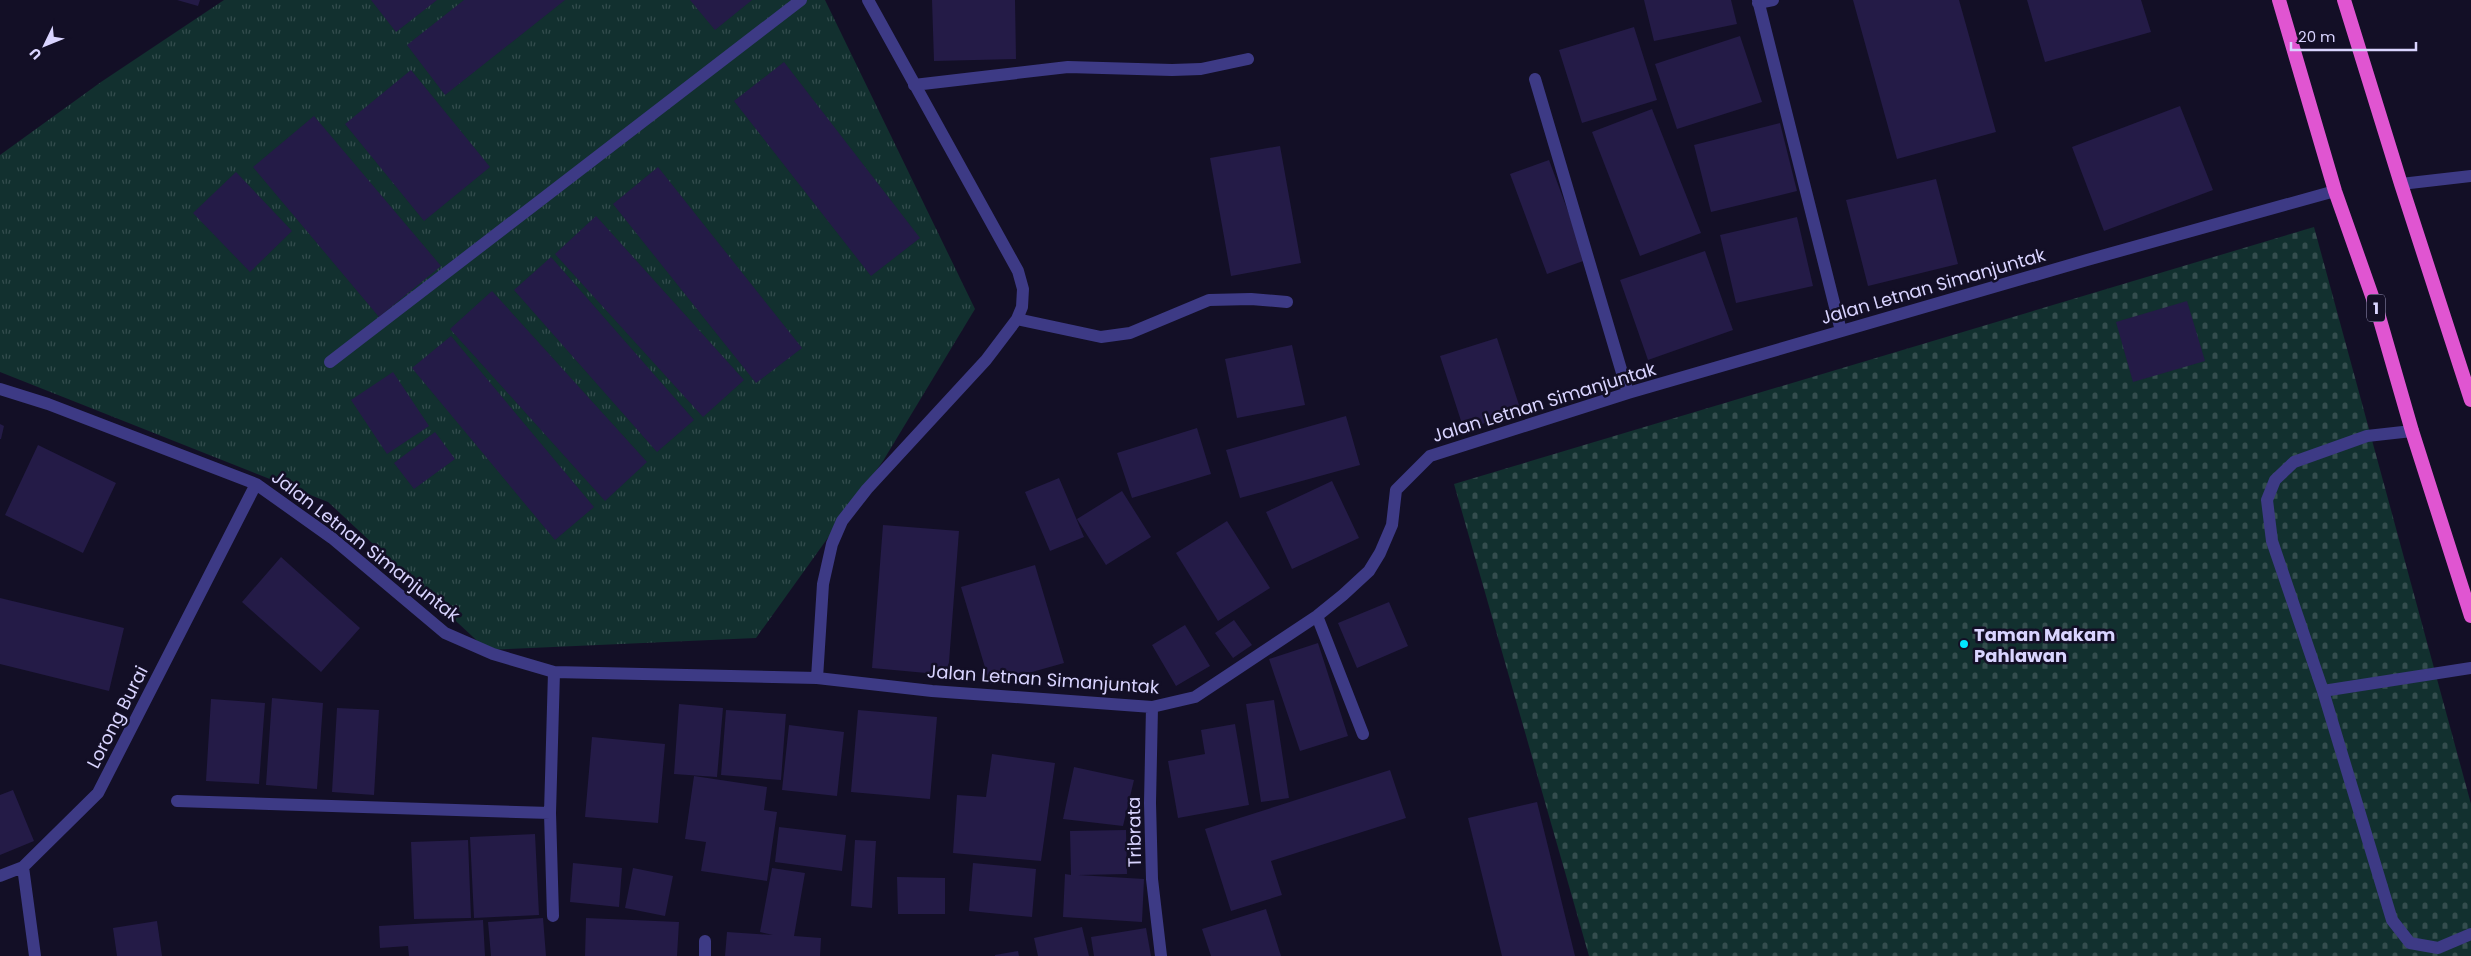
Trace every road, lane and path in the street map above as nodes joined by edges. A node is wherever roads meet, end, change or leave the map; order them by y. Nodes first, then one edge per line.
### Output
1 (801, 0) edge
2 (868, 0) edge
3 (1773, 0) edge
4 (2279, 0) edge
5 (2346, 0) edge
6 (1758, 2) edge
7 (1248, 59) dead end
8 (1535, 78) dead end
9 (914, 85) junction
10 (2471, 176) edge
11 (2401, 184) junction
12 (2335, 191) junction
13 (1287, 302) dead end
14 (1018, 320) junction
15 (1841, 331) junction
16 (330, 362) dead end
17 (0, 390) edge
18 (1628, 393) junction
19 (2471, 400) edge
20 (2412, 431) junction
21 (256, 484) junction
22 (1317, 616) junction
23 (2471, 616) edge
24 (2471, 668) edge
25 (554, 672) junction
26 (817, 678) junction
27 (2322, 691) junction
28 (1152, 707) junction
29 (1363, 734) dead end
30 (177, 801) dead end
31 (550, 813) junction
32 (23, 868) junction
33 (0, 876) edge
34 (553, 916) dead end
35 (2471, 934) edge
36 (705, 941) dead end
37 (35, 956) edge
38 (705, 956) edge
39 (1161, 956) edge

1 - 16 street
2 - 9 street
3 - 6 street
4 - 12 highway, 1
5 - 11 highway
6 - 15 street
7 - 9 street
8 - 18 street
9 - 14 street
10 - 11 street
11 - 19 highway
12 - 15 street, Jalan Letnan Simanjuntak
12 - 20 highway, 1
13 - 14 street
14 - 26 street
15 - 18 street, Jalan Letnan Simanjuntak
17 - 21 street, Jalan Letnan Simanjuntak
18 - 22 street, Jalan Letnan Simanjuntak
20 - 23 highway, 1
20 - 27 street
21 - 25 street, Jalan Letnan Simanjuntak
21 - 32 street, Lorong Burai
22 - 28 street, Jalan Letnan Simanjuntak
22 - 29 street
24 - 27 street
25 - 26 street, Jalan Letnan Simanjuntak
25 - 31 street
26 - 28 street, Jalan Letnan Simanjuntak
27 - 35 street
28 - 39 street, Tribrata
30 - 31 street
31 - 34 street
32 - 33 street
32 - 37 street
36 - 38 street

